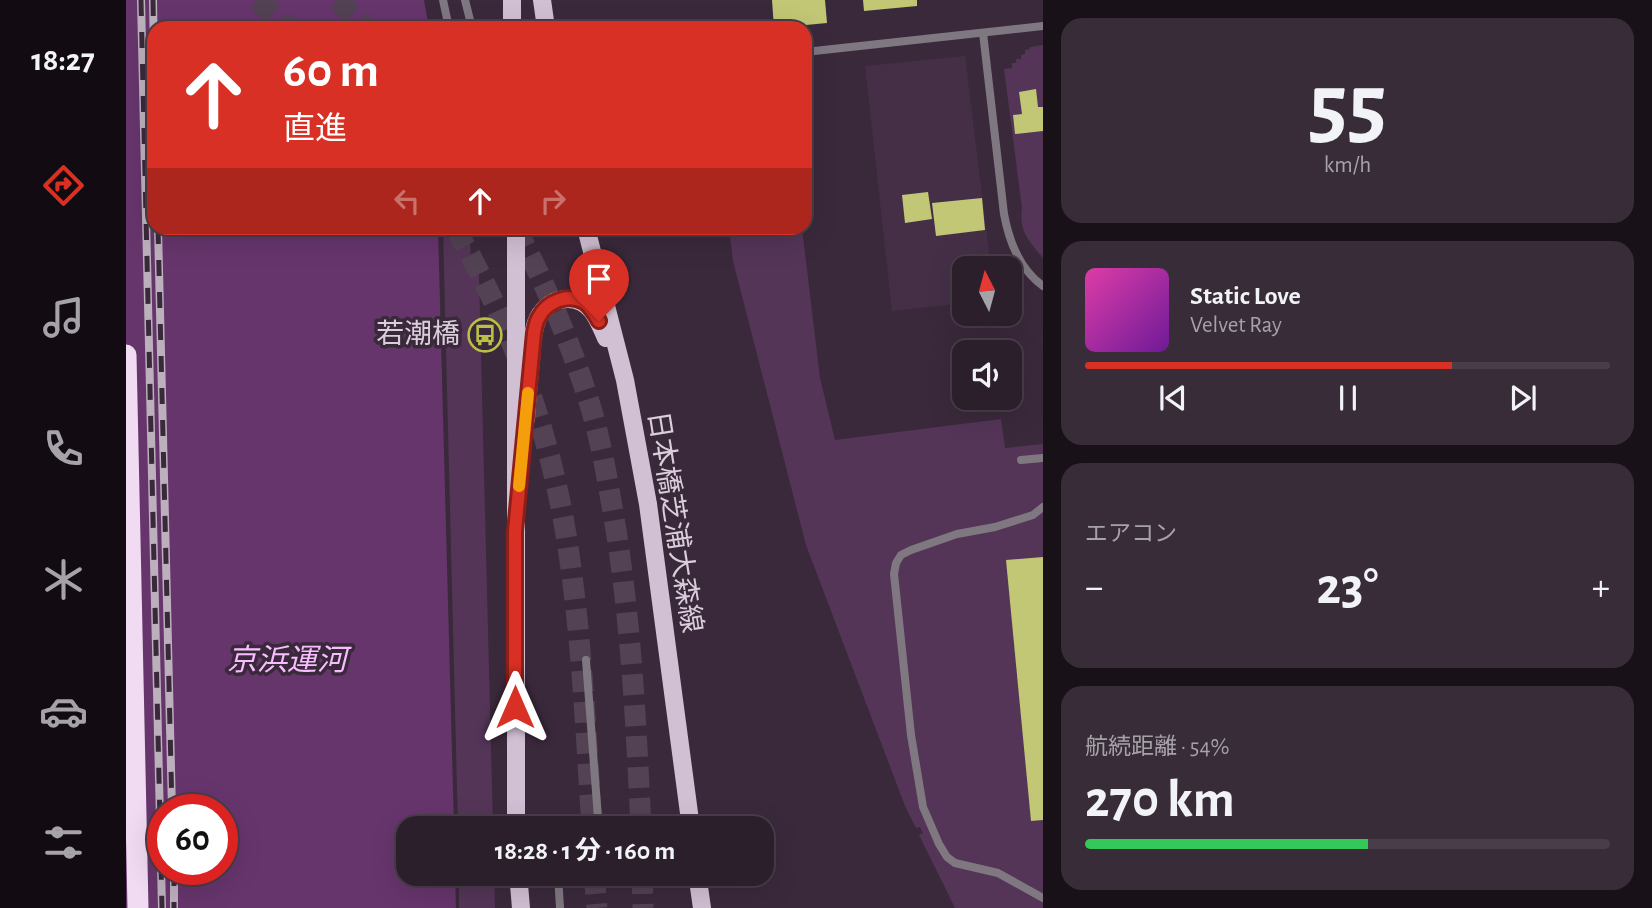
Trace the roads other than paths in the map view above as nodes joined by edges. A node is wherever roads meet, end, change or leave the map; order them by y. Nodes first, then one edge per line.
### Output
1 (443, 0) edge
2 (465, 0) edge
3 (512, 0) edge
4 (542, 0) edge
5 (448, 21) edge
6 (470, 21) edge
7 (512, 21) edge
8 (545, 21) edge
9 (1043, 26) edge
10 (983, 33) junction
11 (812, 51) edge
12 (514, 235) edge
13 (588, 235) edge
14 (1043, 286) edge
15 (126, 355) edge
16 (625, 380) junction
17 (1043, 458) edge
18 (1021, 460) dead end
19 (1043, 507) edge
20 (515, 531) junction
21 (586, 660) dead end
22 (516, 816) edge
23 (598, 816) edge
24 (689, 816) edge
25 (518, 886) edge
26 (559, 886) edge
27 (699, 886) edge
28 (1043, 898) edge
29 (138, 908) edge
30 (519, 908) edge
31 (560, 908) edge
32 (702, 908) edge

1 - 5 lane
2 - 6 lane
3 - 7 main road
4 - 8 main road
9 - 10 lane
10 - 11 lane
10 - 14 lane
12 - 20 main road
13 - 16 main road, 日本橋芝浦大森線
15 - 29 highway
16 - 20 main road
16 - 24 main road, 日本橋芝浦大森線
17 - 18 lane
19 - 28 lane
20 - 22 main road
21 - 23 lane
25 - 30 main road
26 - 31 lane
27 - 32 main road

